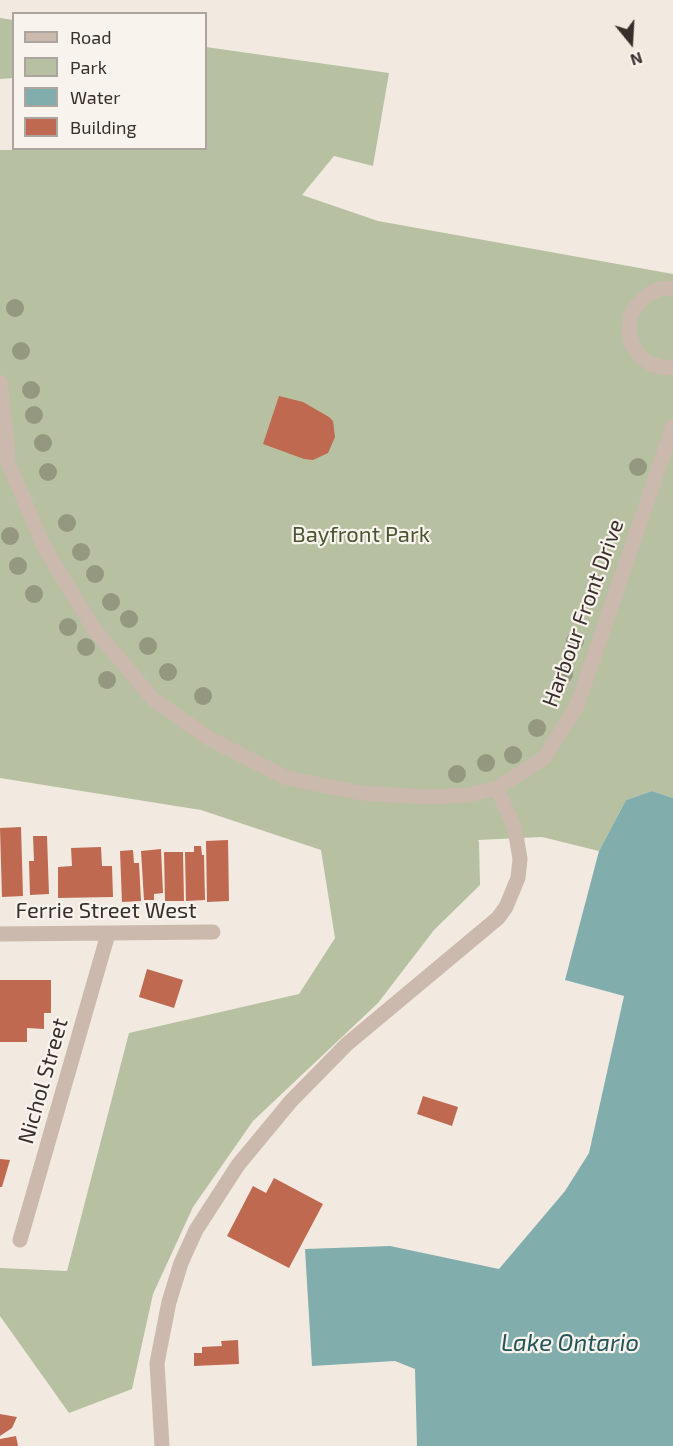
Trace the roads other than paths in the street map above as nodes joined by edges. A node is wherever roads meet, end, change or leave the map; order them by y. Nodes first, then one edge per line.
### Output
1 (673, 288) edge
2 (673, 367) edge
3 (0, 382) edge
4 (673, 426) edge
5 (0, 443) edge
6 (9, 460) junction
7 (497, 788) junction
8 (213, 933) dead end
9 (0, 934) edge
10 (108, 934) junction
11 (20, 1240) dead end
12 (162, 1446) edge

1 - 2 street
3 - 6 street, Harbour Front Drive
4 - 7 street, Harbour Front Drive
5 - 6 street, Harbour Front Drive
6 - 7 street, Harbour Front Drive
7 - 12 street
8 - 10 street, Ferrie Street West
9 - 10 street, Ferrie Street West
10 - 11 street, Nichol Street

